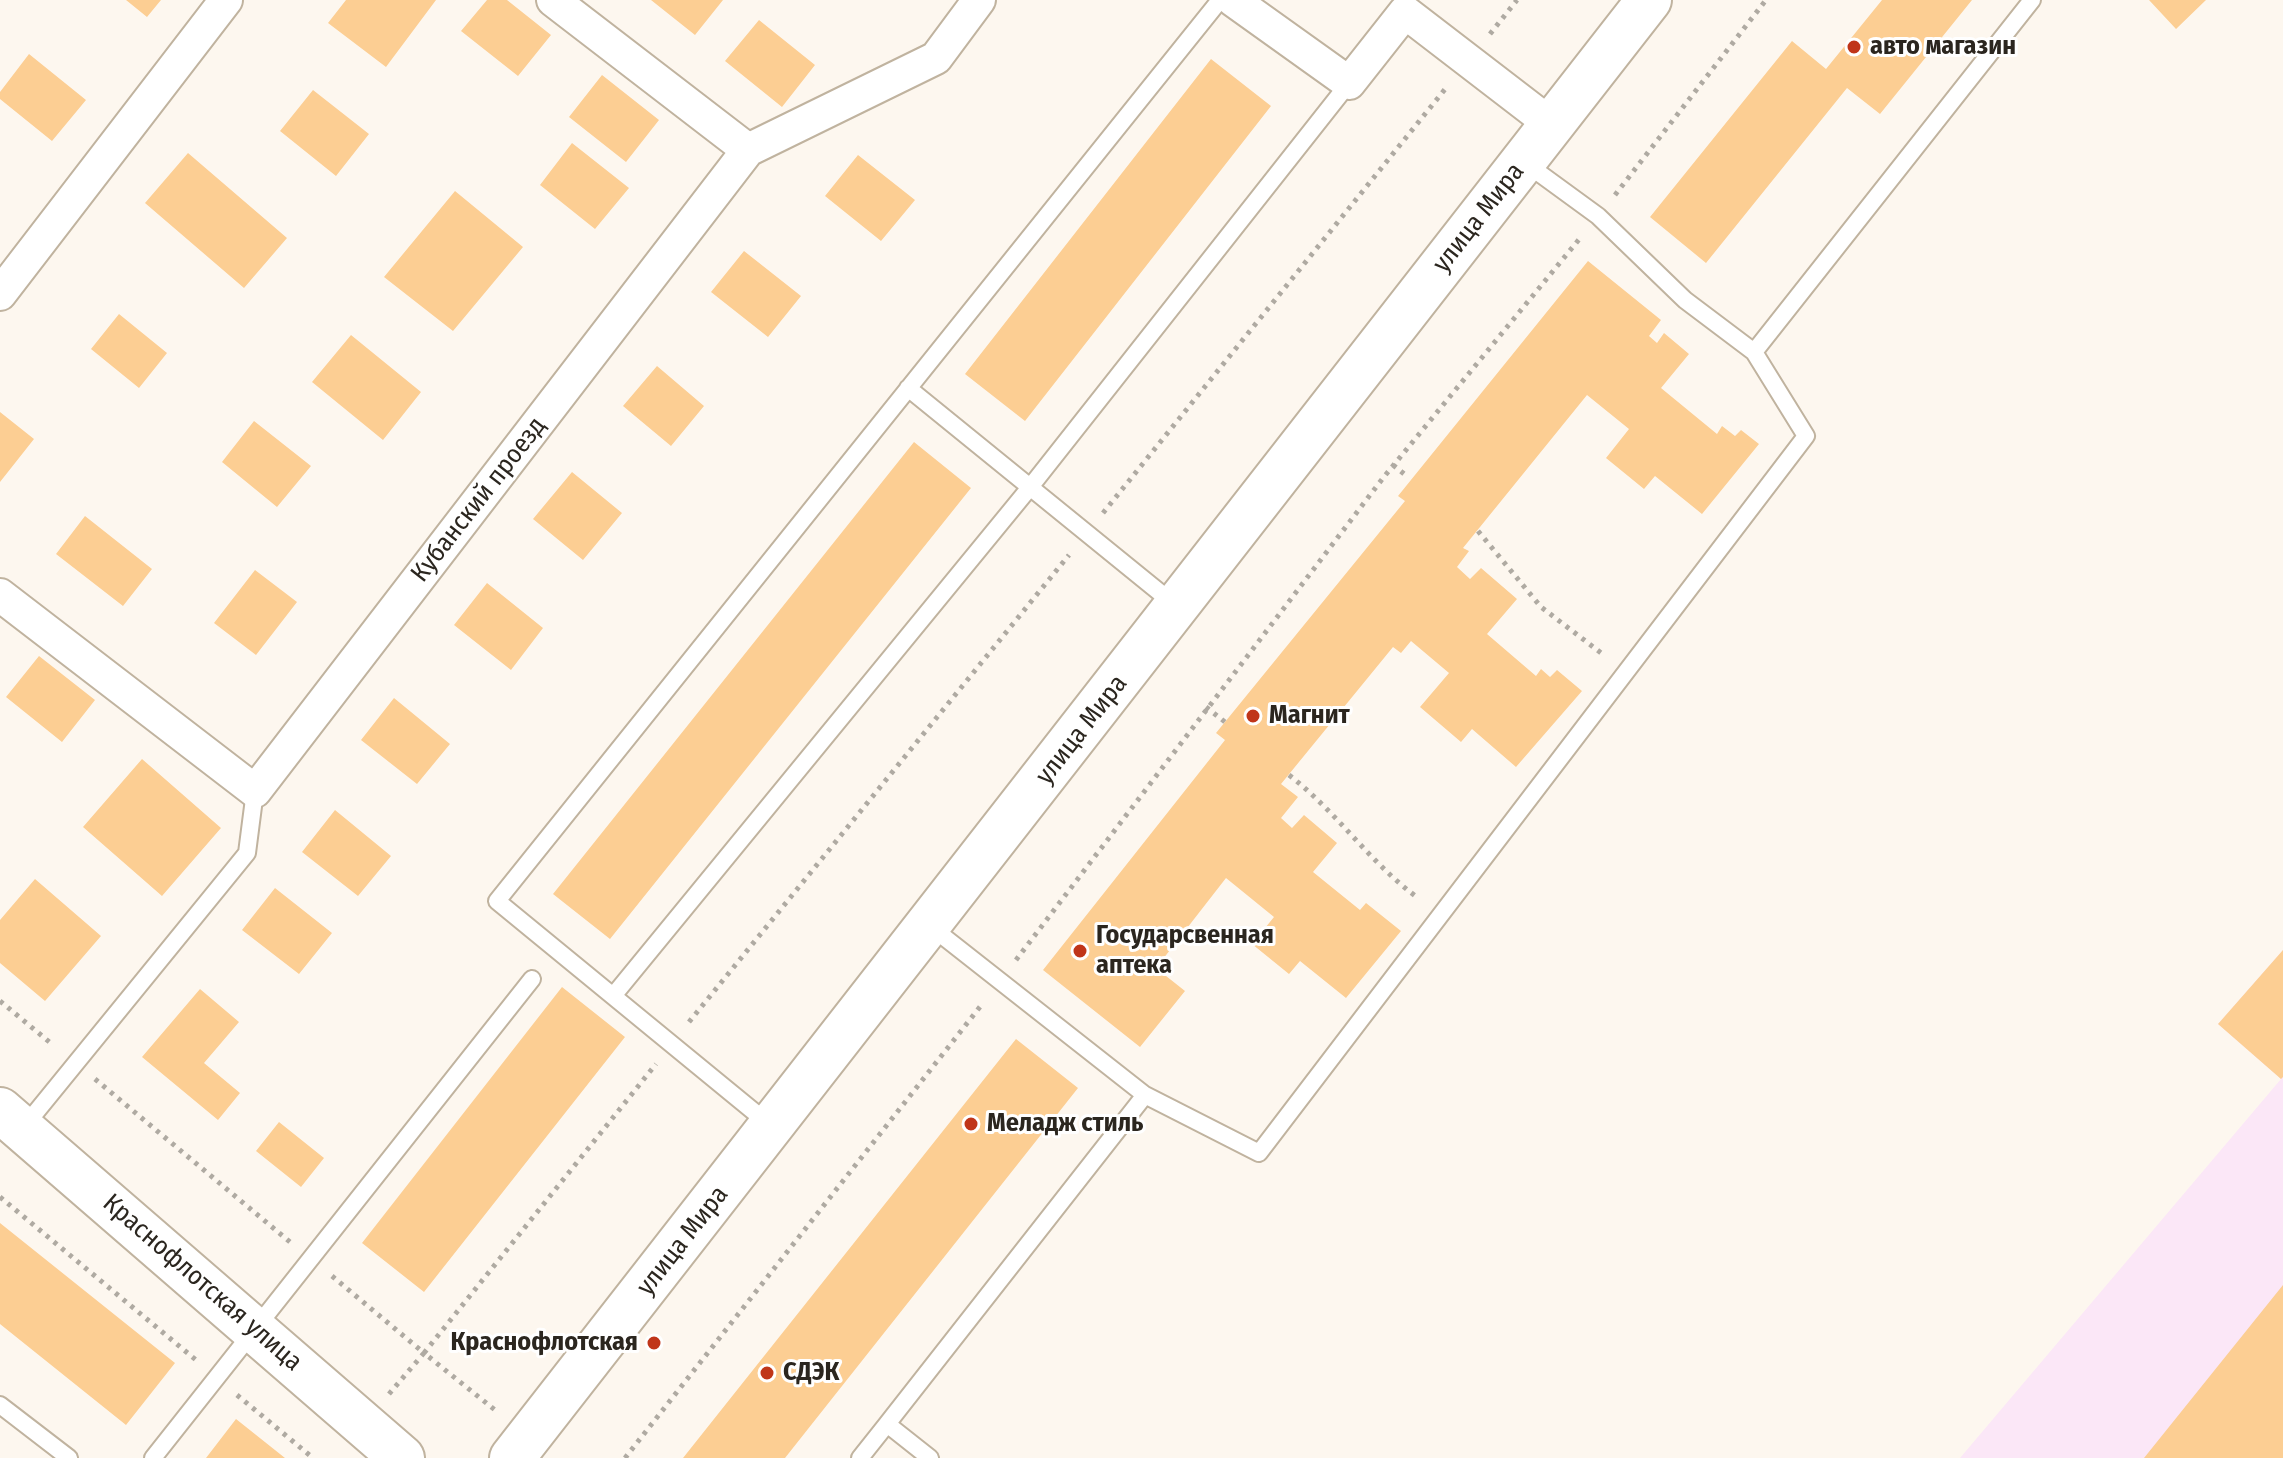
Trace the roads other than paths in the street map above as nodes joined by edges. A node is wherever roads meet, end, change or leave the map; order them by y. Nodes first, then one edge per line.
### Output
1 (226, 0) edge
2 (553, 0) edge
3 (979, 0) edge
4 (1220, 0) edge
5 (1233, 0) edge
6 (1649, 0) edge
7 (2032, 0) edge
8 (1410, 6) edge
9 (1349, 83) junction
10 (1552, 125) junction
11 (748, 150) junction
12 (1524, 161) junction
13 (0, 294) edge
14 (1754, 352) junction
15 (908, 388) junction
16 (1031, 486) junction
17 (0, 595) edge
18 (1178, 607) junction
19 (255, 791) junction
20 (928, 925) junction
21 (532, 979) dead end
22 (613, 996) junction
23 (1145, 1095) junction
24 (12, 1119) edge
25 (773, 1127) junction
26 (254, 1328) junction
27 (0, 1405) edge
28 (887, 1424) junction
29 (520, 1448) edge
30 (69, 1458) edge
31 (153, 1458) edge
32 (402, 1458) edge
33 (860, 1458) edge
34 (930, 1458) edge

1 - 13 street
2 - 11 street
3 - 11 street
4 - 15 lane
5 - 9 street
6 - 10 main road, улица Мира
7 - 14 lane
8 - 9 street
8 - 10 street
9 - 16 lane
10 - 12 main road, улица Мира
11 - 19 street, Кубанский проезд
12 - 14 lane
12 - 18 main road, улица Мира
14 - 23 lane
15 - 16 lane
15 - 22 lane
16 - 18 lane
16 - 22 lane
17 - 19 street
18 - 20 main road, улица Мира
19 - 24 lane
20 - 23 lane
20 - 25 main road, улица Мира
21 - 26 lane
22 - 25 lane
23 - 28 lane
24 - 26 main road, Краснофлотская улица
25 - 29 main road, улица Мира
26 - 31 lane
26 - 32 main road, Краснофлотская улица
27 - 30 lane
28 - 33 lane
28 - 34 lane

